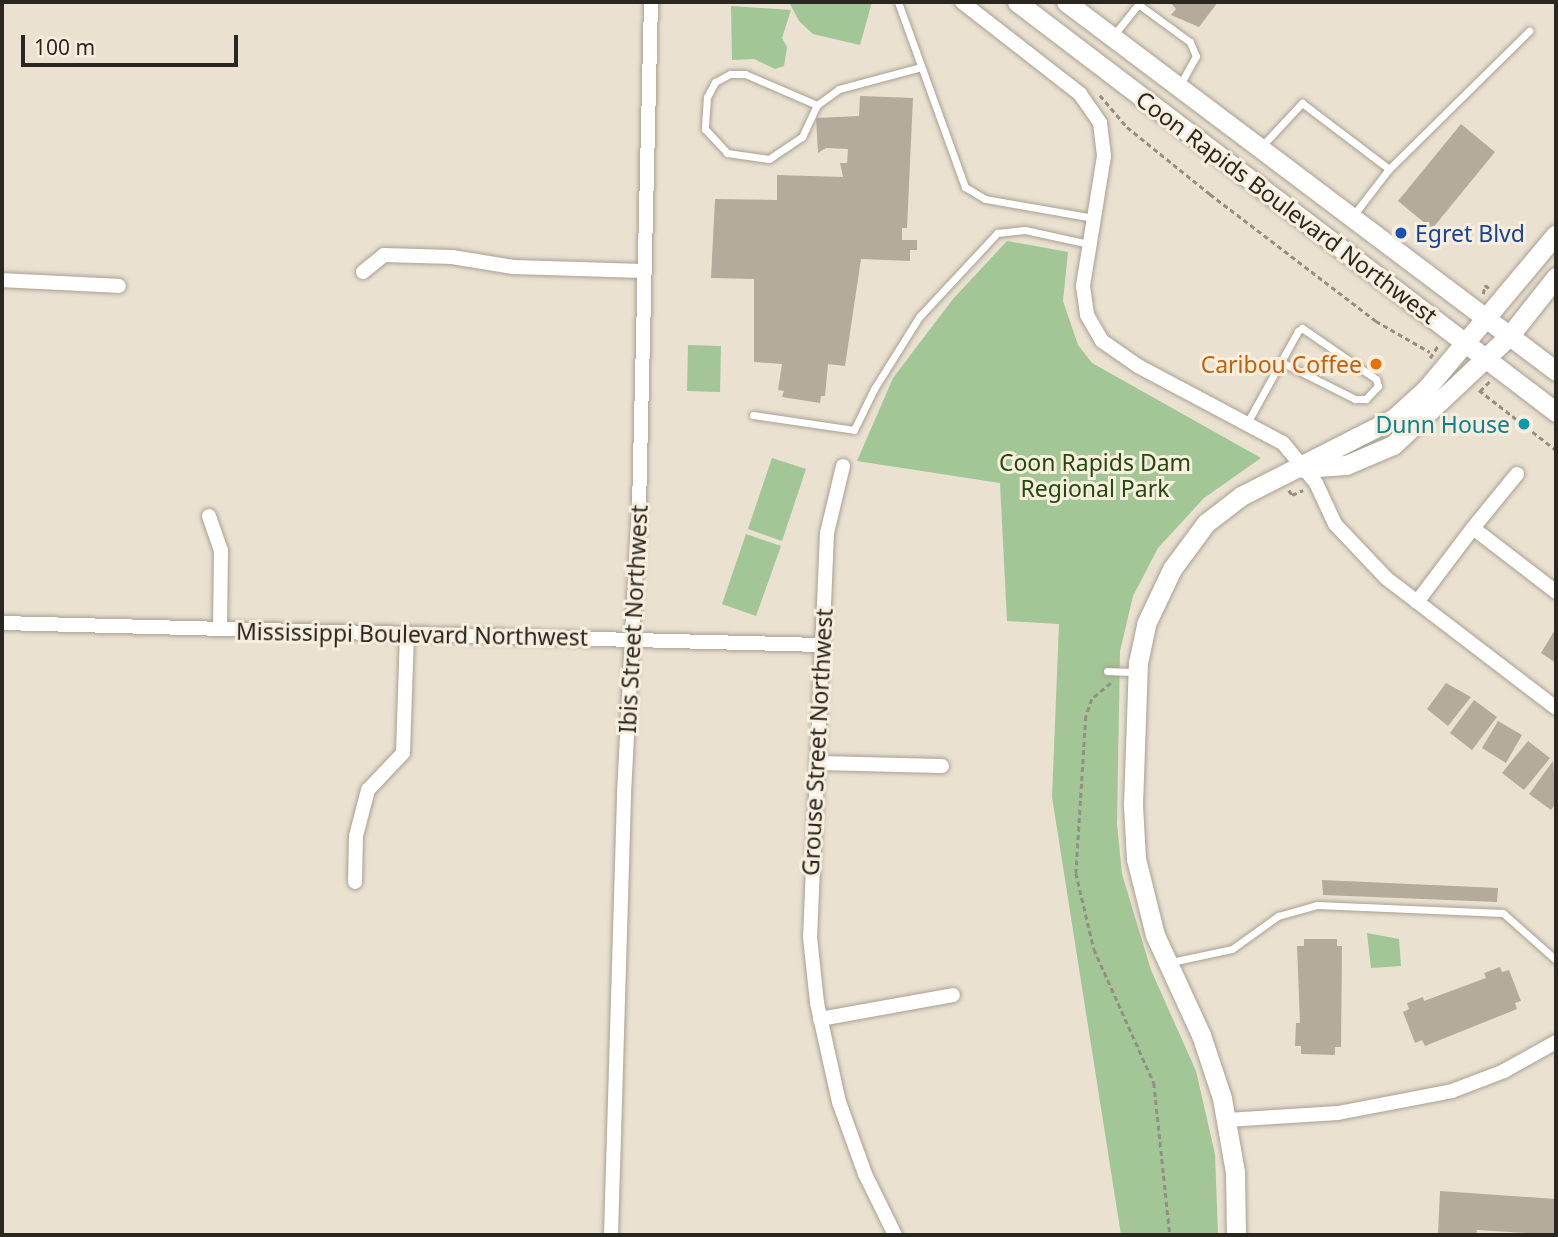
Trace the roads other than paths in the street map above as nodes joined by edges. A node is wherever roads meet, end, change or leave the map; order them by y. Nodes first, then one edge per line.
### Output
1 (651, 2) edge
2 (898, 2) edge
3 (962, 2) edge
4 (1017, 2) edge
5 (1066, 2) edge
6 (1139, 3) edge
7 (1529, 30) dead end
8 (1112, 37) junction
9 (921, 67) junction
10 (1179, 87) junction
11 (817, 105) junction
12 (1259, 148) junction
13 (1389, 169) junction
14 (1094, 218) junction
15 (1352, 218) junction
16 (1556, 234) edge
17 (1089, 244) junction
18 (643, 271) junction
19 (363, 272) dead end
20 (1556, 277) edge
21 (2, 280) edge
22 (119, 286) dead end
23 (1488, 318) junction
24 (1510, 335) junction
25 (1465, 343) junction
26 (1487, 359) junction
27 (1281, 362) junction
28 (1556, 370) edge
29 (1556, 412) edge
30 (753, 415) dead end
31 (1247, 424) junction
32 (842, 466) dead end
33 (1301, 468) junction
34 (1517, 474) dead end
35 (209, 516) dead end
36 (1473, 528) junction
37 (1556, 592) edge
38 (1417, 602) junction
39 (2, 623) edge
40 (219, 629) junction
41 (407, 633) junction
42 (634, 639) junction
43 (822, 645) junction
44 (1107, 671) dead end
45 (1138, 672) junction
46 (1556, 708) edge
47 (817, 763) junction
48 (942, 766) dead end
49 (355, 882) dead end
50 (1556, 960) edge
51 (1167, 963) junction
52 (953, 995) dead end
53 (820, 1019) junction
54 (1556, 1042) edge
55 (1227, 1121) junction
56 (611, 1235) edge
57 (895, 1235) edge
58 (1237, 1235) edge

1 - 18 street, Ibis Street Northwest
2 - 9 lane
3 - 14 street
4 - 25 street, Coon Rapids Boulevard Northwest
5 - 8 street, Coon Rapids Boulevard Northwest
6 - 8 lane
6 - 10 lane
7 - 13 lane
8 - 10 street, Coon Rapids Boulevard Northwest
9 - 11 lane
9 - 14 lane
10 - 12 street, Coon Rapids Boulevard Northwest
11 - 11 lane
12 - 13 lane
12 - 15 street, Coon Rapids Boulevard Northwest
13 - 15 lane
14 - 17 street
15 - 23 street, Coon Rapids Boulevard Northwest
16 - 23 street
17 - 30 lane
17 - 31 street
18 - 19 street
18 - 42 street, Ibis Street Northwest
20 - 24 street
21 - 22 street
23 - 24 street, Coon Rapids Boulevard Northwest
23 - 25 street
24 - 26 street
24 - 28 street, Coon Rapids Boulevard Northwest
25 - 26 street, Coon Rapids Boulevard Northwest
25 - 33 street
26 - 29 street, Coon Rapids Boulevard Northwest
26 - 33 street
27 - 27 lane
27 - 31 lane
31 - 33 street
32 - 43 street, Grouse Street Northwest
33 - 38 street
33 - 45 street
34 - 36 street
35 - 40 street
36 - 37 street
36 - 38 street
38 - 46 street
39 - 40 street, Mississippi Boulevard Northwest
40 - 41 street, Mississippi Boulevard Northwest
41 - 42 street, Mississippi Boulevard Northwest
41 - 49 street
42 - 43 street, Mississippi Boulevard Northwest
42 - 56 street, Ibis Street Northwest
43 - 47 street, Grouse Street Northwest
44 - 45 lane
45 - 51 street
47 - 48 street
47 - 53 street, Grouse Street Northwest
50 - 51 lane
51 - 55 street
52 - 53 street
53 - 57 street, Grouse Street Northwest
54 - 55 street
55 - 58 street

